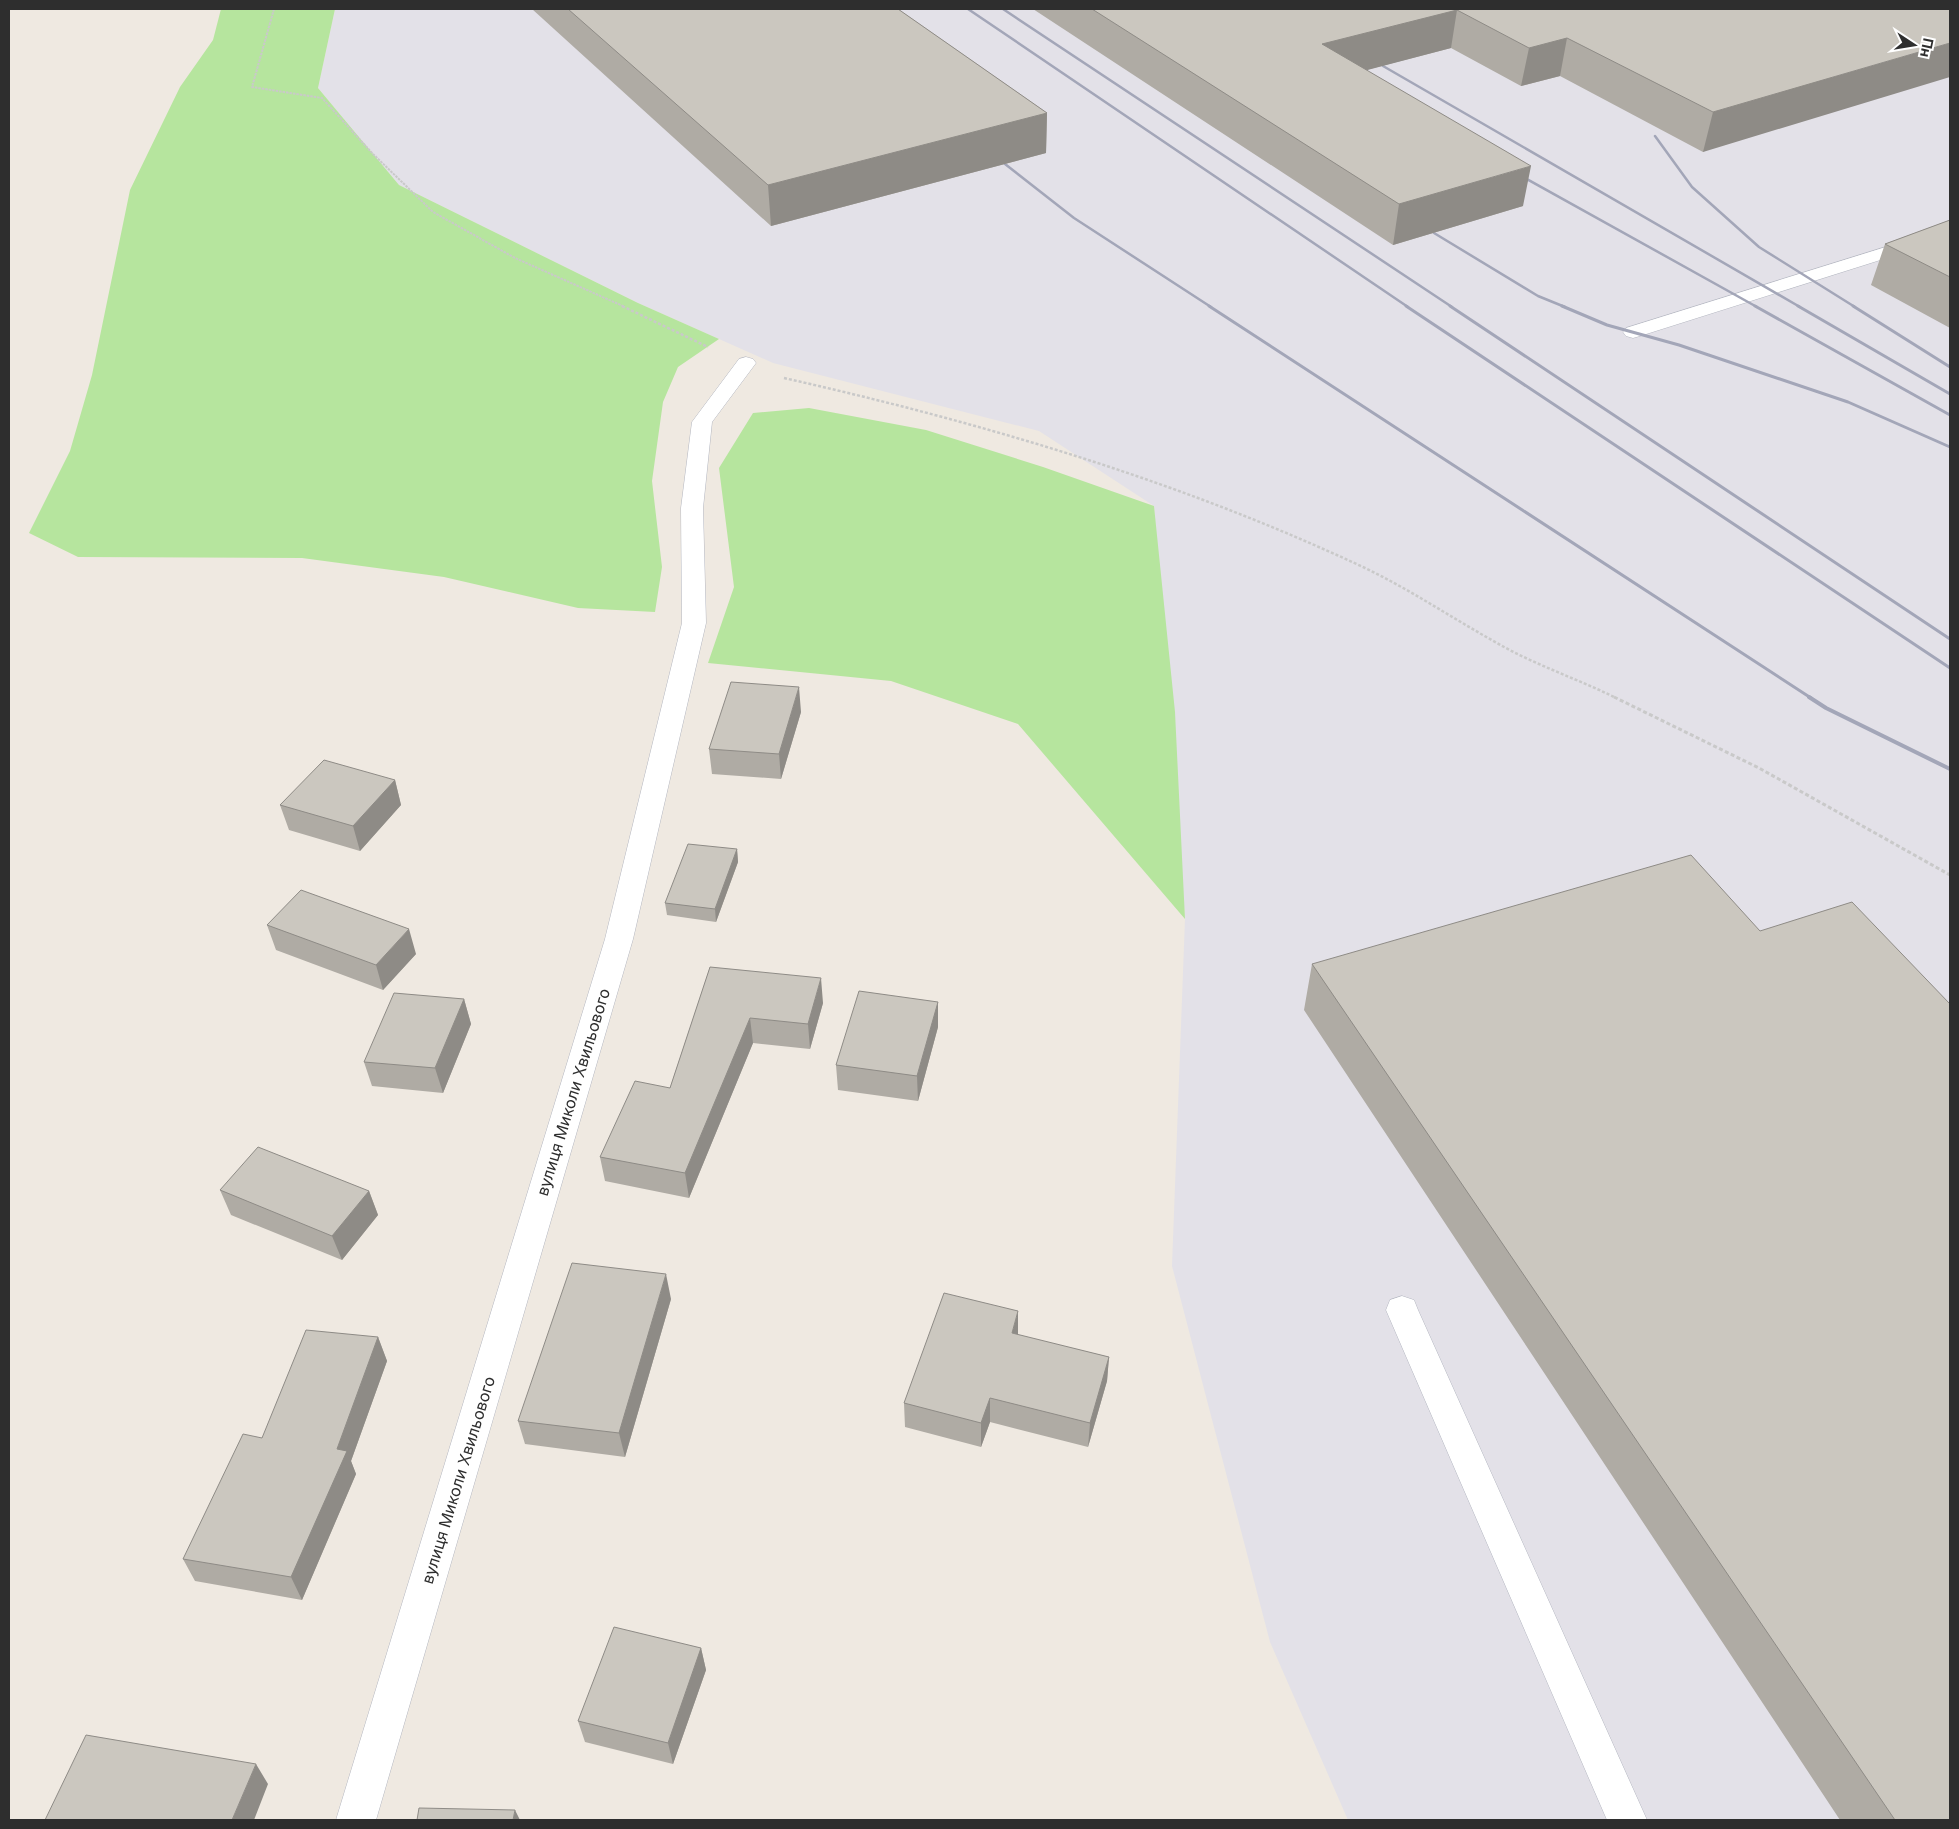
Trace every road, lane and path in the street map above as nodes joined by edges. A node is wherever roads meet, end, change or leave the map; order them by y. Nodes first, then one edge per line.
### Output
1 (274, 9) edge
2 (1950, 232) edge
3 (1633, 332) dead end
4 (746, 363) junction
5 (1950, 875) edge
6 (1402, 1310) dead end
7 (356, 1820) edge
8 (1628, 1820) edge

1 - 4 path
2 - 3 street
4 - 5 path
4 - 7 street, вулиця Миколи Хвильового
6 - 8 street

